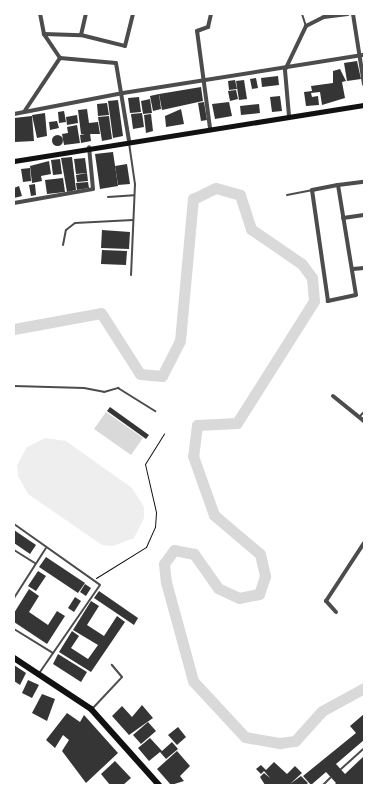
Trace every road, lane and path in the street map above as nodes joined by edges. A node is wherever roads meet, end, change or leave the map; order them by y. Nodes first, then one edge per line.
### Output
1 (40, 14) edge
2 (86, 14) edge
3 (133, 14) edge
4 (211, 14) edge
5 (302, 14) edge
6 (348, 14) edge
7 (352, 14) edge
8 (306, 26) junction
9 (44, 34) junction
10 (82, 35) junction
11 (362, 56) edge
12 (60, 58) junction
13 (285, 70) junction
14 (205, 81) junction
15 (364, 84) edge
16 (123, 93) junction
17 (364, 105) edge
18 (24, 112) junction
19 (14, 114) edge
20 (289, 116) junction
21 (210, 128) junction
22 (129, 140) junction
23 (89, 147) junction
24 (14, 161) edge
25 (364, 182) edge
26 (338, 185) junction
27 (312, 190) junction
28 (134, 195) junction
29 (287, 195) dead end
30 (108, 197) dead end
31 (14, 204) edge
32 (364, 215) edge
33 (343, 218) junction
34 (133, 220) junction
35 (63, 245) dead end
36 (364, 268) edge
37 (353, 270) junction
38 (131, 275) dead end
39 (14, 386) edge
40 (333, 396) dead end
41 (155, 411) dead end
42 (364, 412) edge
43 (359, 417) junction
44 (364, 420) edge
45 (164, 434) dead end
46 (14, 524) edge
47 (364, 543) edge
48 (47, 547) junction
49 (14, 550) edge
50 (35, 563) junction
51 (93, 580) junction
52 (14, 598) edge
53 (336, 612) dead end
54 (14, 629) edge
55 (53, 653) junction
56 (14, 658) edge
57 (112, 665) dead end
58 (39, 674) junction
59 (91, 709) junction
60 (364, 748) edge
61 (341, 769) dead end
62 (331, 777) dead end
63 (159, 785) edge
64 (323, 785) edge

1 - 9 street
2 - 10 street
3 - 10 street
4 - 14 street
5 - 8 lane
6 - 8 street
7 - 11 street
8 - 13 street
9 - 10 street
9 - 12 street
11 - 13 street
11 - 15 street
12 - 16 street
12 - 18 street
13 - 14 street
13 - 20 street
14 - 16 street
14 - 21 street
16 - 18 street
16 - 22 street
17 - 20 main road
18 - 19 street
20 - 21 main road
21 - 22 main road
22 - 23 main road
22 - 28 lane
23 - 24 main road
23 - 31 street
25 - 26 street
26 - 27 street
26 - 33 street
27 - 29 lane
27 - 37 street
28 - 30 lane
28 - 34 lane
32 - 33 street
33 - 37 street
34 - 35 lane
34 - 38 lane
36 - 37 street
39 - 41 lane
40 - 43 street
42 - 43 lane
43 - 44 street
45 - 51 path
46 - 48 lane
47 - 53 street
48 - 50 lane
48 - 51 lane
49 - 50 lane
50 - 52 lane
51 - 55 lane
54 - 55 lane
55 - 58 lane
56 - 58 highway
57 - 59 lane
58 - 59 highway
59 - 63 highway
60 - 61 lane
62 - 64 lane

